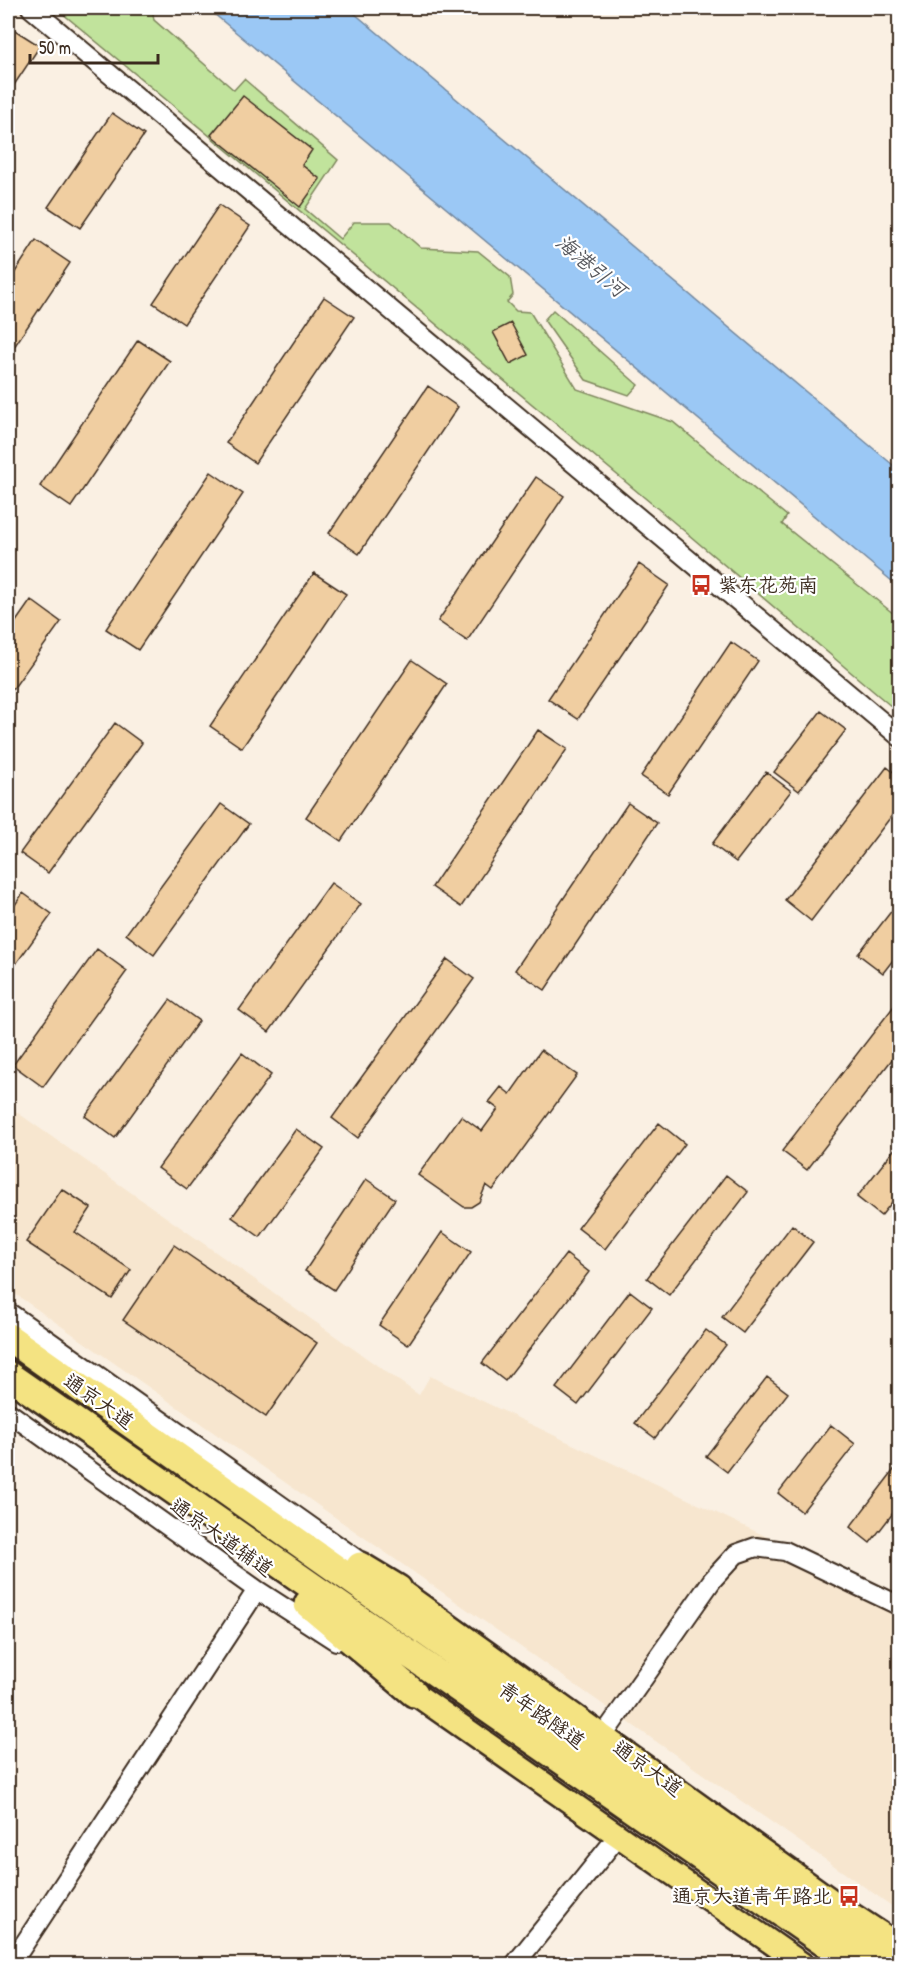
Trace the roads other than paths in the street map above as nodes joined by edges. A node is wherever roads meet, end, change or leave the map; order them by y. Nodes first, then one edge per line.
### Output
1 (31, 8) edge
2 (900, 737) edge
3 (8, 1312) edge
4 (8, 1337) edge
5 (8, 1375) edge
6 (8, 1412) edge
7 (190, 1465) junction
8 (176, 1493) junction
9 (398, 1588) junction
10 (257, 1590) junction
11 (900, 1606) edge
12 (414, 1693) junction
13 (603, 1736) junction
14 (618, 1836) junction
15 (900, 1946) edge
16 (12, 1965) edge
17 (515, 1965) edge
18 (802, 1965) edge
19 (855, 1965) edge
20 (895, 1965) edge

1 - 2 street
3 - 9 street
4 - 7 highway, 通京大道
5 - 8 highway, 通京大道
6 - 10 street, 通京大道辅道
7 - 9 highway
7 - 20 highway, 青年路隧道
8 - 12 highway
8 - 19 highway, 青年路隧道
9 - 13 main road, 通京大道
10 - 12 street, 通京大道辅道
10 - 16 street
11 - 13 street
12 - 14 main road
13 - 15 main road, 通京大道
14 - 17 street
14 - 18 main road

